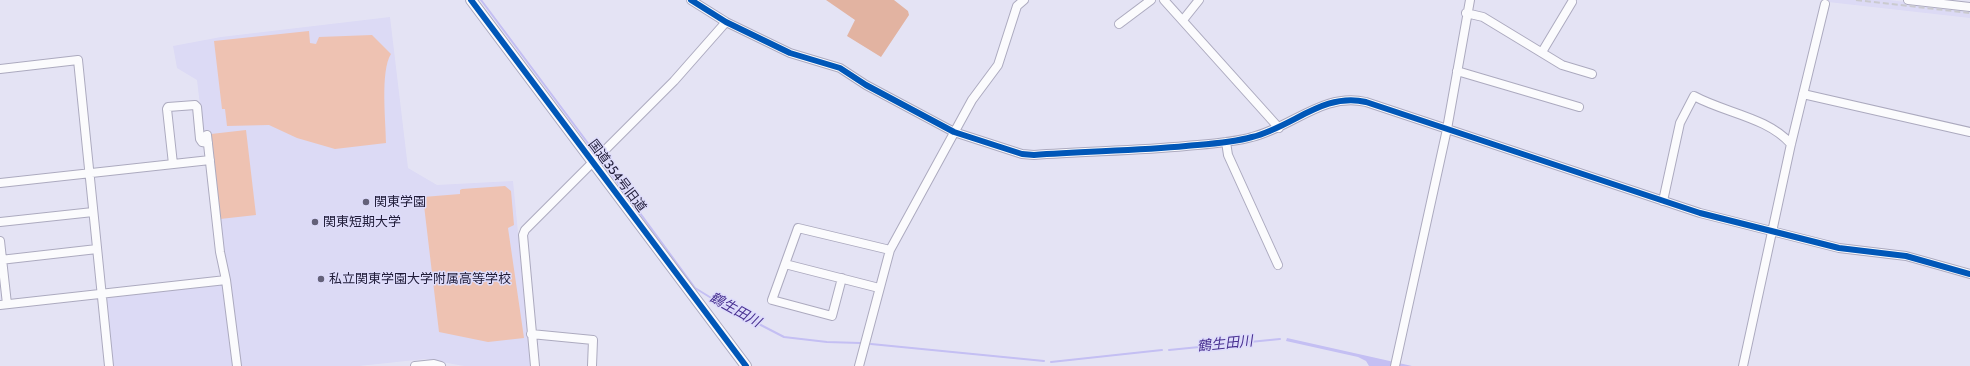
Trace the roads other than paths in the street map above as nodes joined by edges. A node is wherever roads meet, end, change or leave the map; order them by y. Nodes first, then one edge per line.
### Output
1 (471, 0) edge
2 (691, 0) edge
3 (1024, 0) edge
4 (1151, 0) edge
5 (1164, 0) edge
6 (1200, 0) edge
7 (1470, 0) edge
8 (1908, 0) edge
9 (1572, 2) dead end
10 (1825, 4) dead end
11 (1970, 7) edge
12 (1466, 13) junction
13 (1183, 20) junction
14 (726, 22) junction
15 (1119, 24) dead end
16 (1542, 52) junction
17 (0, 69) edge
18 (1457, 71) junction
19 (1592, 74) dead end
20 (1803, 94) junction
21 (1579, 107) dead end
22 (1279, 128) junction
23 (1447, 129) junction
24 (954, 132) junction
25 (1970, 132) edge
26 (1226, 142) junction
27 (1791, 144) junction
28 (210, 160) junction
29 (593, 162) junction
30 (172, 164) junction
31 (89, 173) junction
32 (0, 183) edge
33 (1663, 201) junction
34 (93, 212) junction
35 (0, 222) edge
36 (1772, 231) junction
37 (0, 241) edge
38 (97, 249) junction
39 (890, 250) junction
40 (1, 260) edge
41 (785, 264) junction
42 (1278, 266) dead end
43 (1970, 274) edge
44 (842, 278) junction
45 (226, 280) junction
46 (879, 288) junction
47 (101, 293) junction
48 (4, 304) edge
49 (531, 334) junction
50 (1395, 364) edge
51 (109, 366) edge
52 (236, 366) edge
53 (415, 366) edge
54 (441, 366) edge
55 (535, 366) edge
56 (592, 366) edge
57 (746, 366) edge
58 (859, 366) edge
59 (1743, 366) edge

1 - 29 street, 国道354号旧道
2 - 14 street
3 - 24 street
4 - 15 street
5 - 13 street
6 - 13 street
7 - 12 street
8 - 11 street
9 - 16 street
10 - 20 street
12 - 16 street
12 - 18 street
13 - 22 street
14 - 24 street
14 - 29 street
16 - 19 street
17 - 31 street
18 - 21 street
18 - 23 street
20 - 25 street
20 - 27 street
22 - 23 street
22 - 26 street
23 - 33 street
23 - 50 street
24 - 26 street
24 - 39 street
26 - 42 street
27 - 33 street
27 - 36 street
28 - 30 street
28 - 30 street
28 - 45 street
29 - 49 street
29 - 57 street, 国道354号旧道
30 - 31 street
31 - 32 street
31 - 34 street
33 - 36 street
34 - 35 street
34 - 38 street
36 - 43 street
36 - 59 street
37 - 40 street
38 - 40 street
38 - 47 street
39 - 41 street
39 - 46 street
40 - 48 street
41 - 44 street
41 - 44 street
44 - 46 street
45 - 47 street
45 - 52 street
46 - 58 street
47 - 48 street
47 - 51 street
49 - 55 street
49 - 56 street
53 - 54 street

